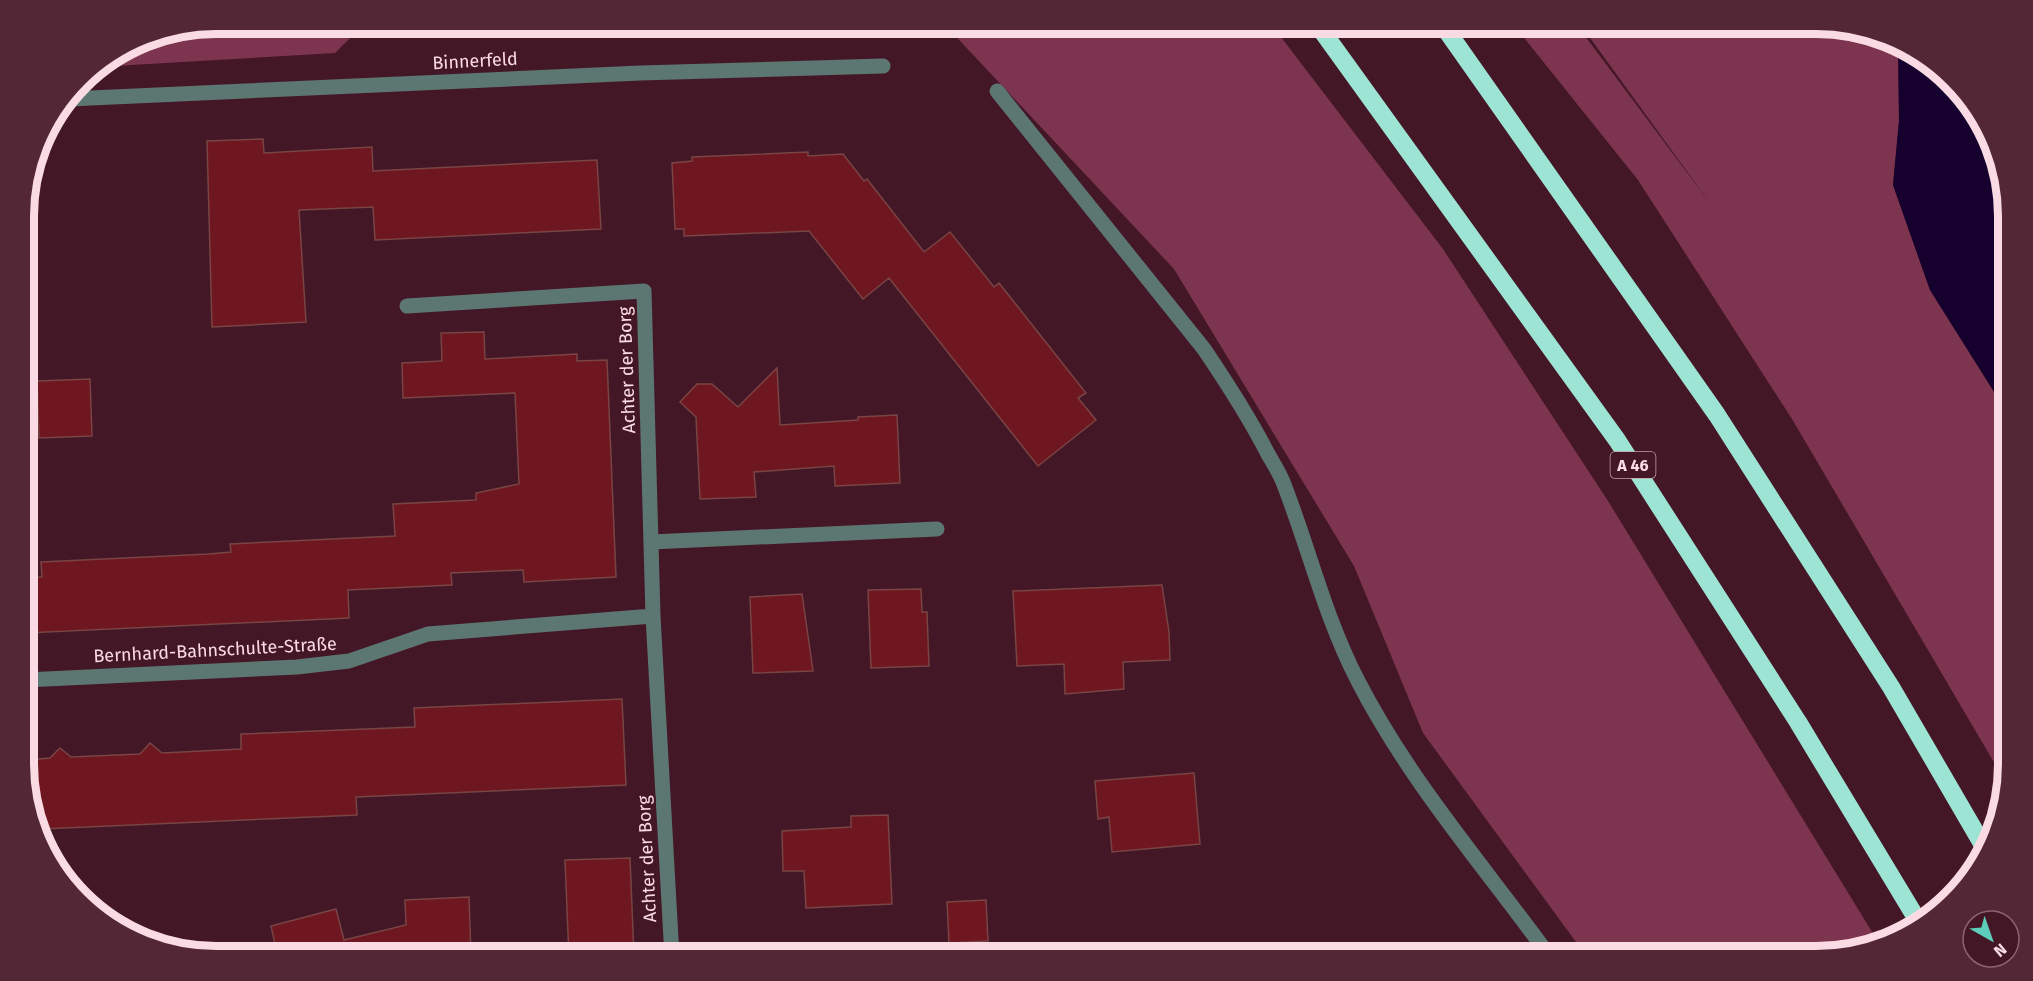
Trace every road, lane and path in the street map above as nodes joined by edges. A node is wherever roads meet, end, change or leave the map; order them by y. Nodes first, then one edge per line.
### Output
1 (1325, 35) edge
2 (1450, 35) edge
3 (883, 66) dead end
4 (997, 91) dead end
5 (79, 99) edge
6 (406, 306) dead end
7 (938, 529) dead end
8 (651, 542) junction
9 (653, 616) junction
10 (34, 680) edge
11 (1981, 842) edge
12 (1915, 917) edge
13 (671, 946) edge
14 (1542, 946) edge

1 - 12 highway, A 46
2 - 11 highway
3 - 5 street, Binnerfeld
4 - 14 street
6 - 8 street, Achter der Borg
7 - 8 street
8 - 9 street, Achter der Borg
9 - 10 street, Bernhard-Bahnschulte-Straße
9 - 13 street, Achter der Borg

